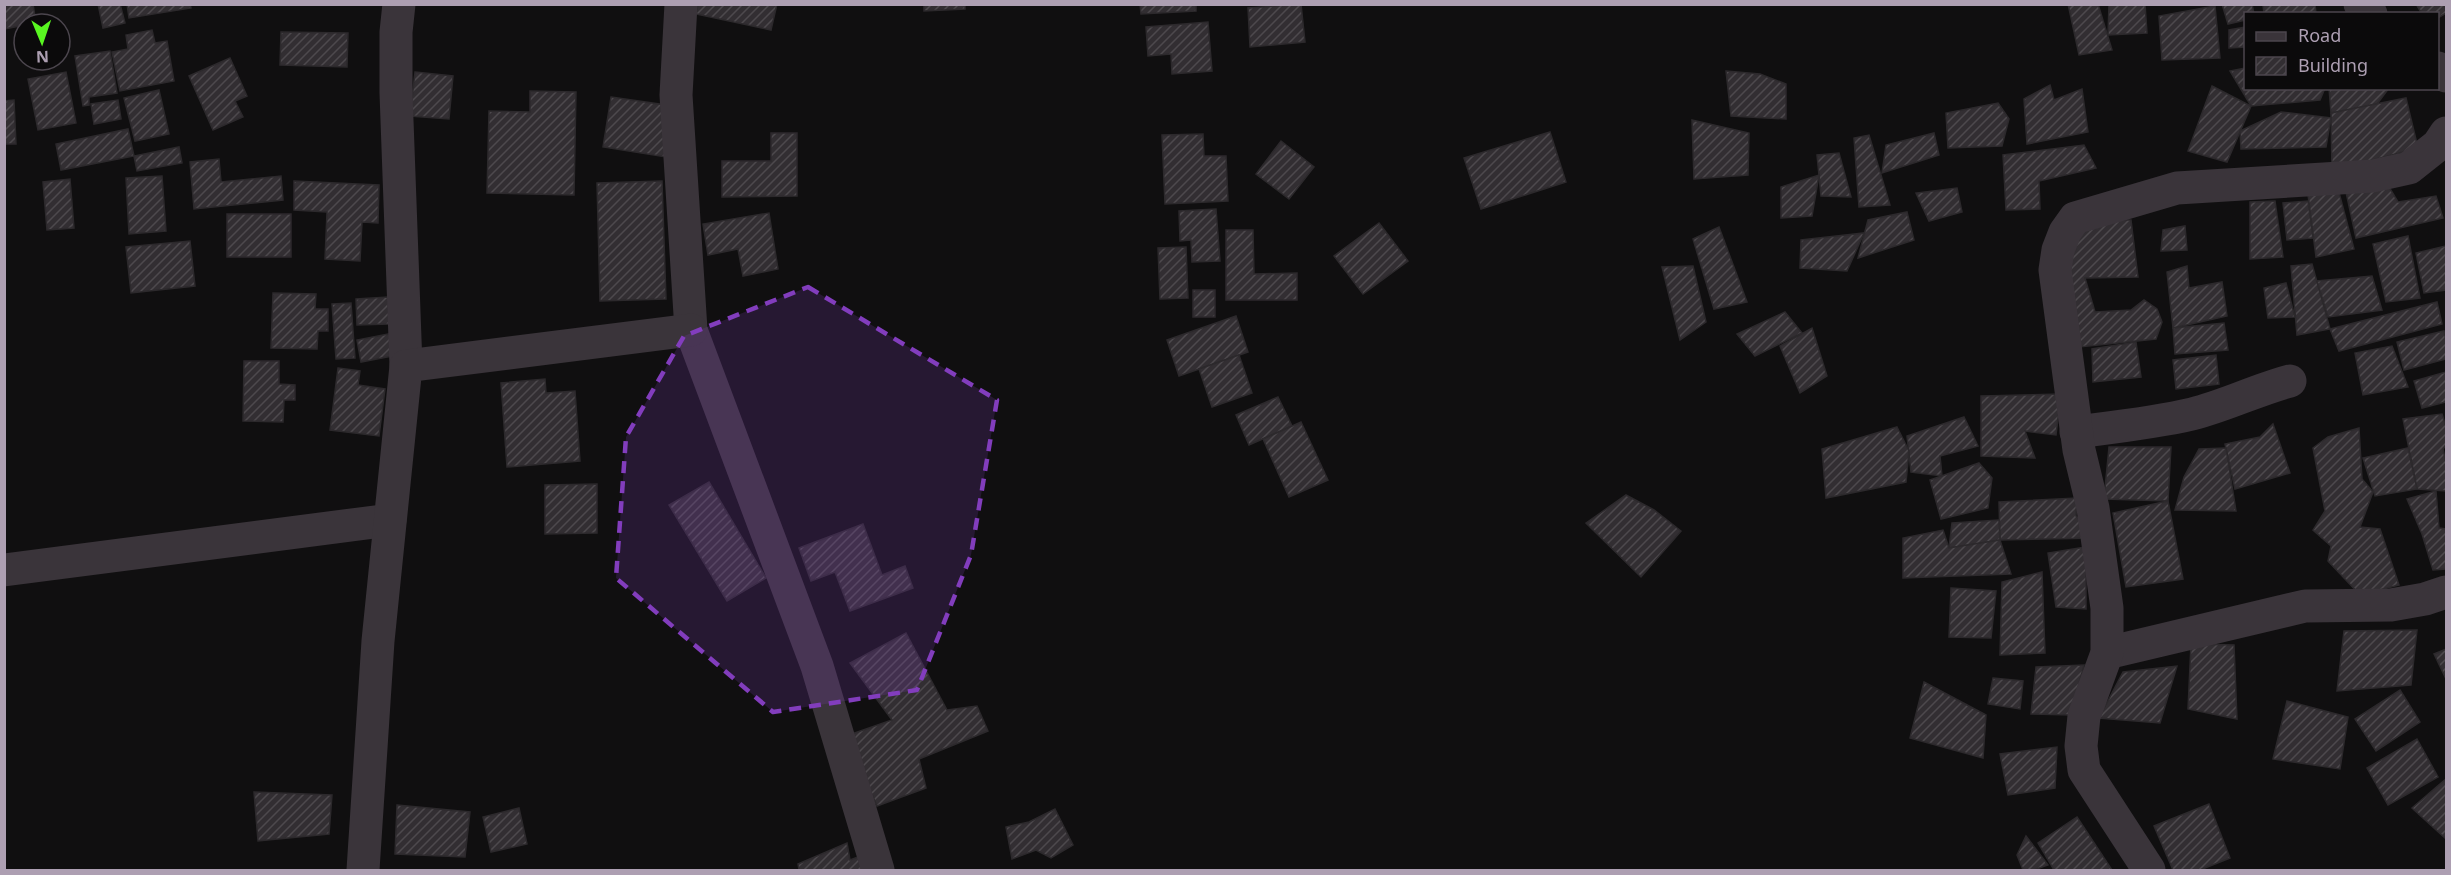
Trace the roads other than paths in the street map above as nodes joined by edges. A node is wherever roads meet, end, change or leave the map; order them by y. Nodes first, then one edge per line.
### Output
1 (399, 4) edge
2 (681, 4) edge
3 (2446, 133) edge
4 (692, 330) junction
5 (406, 366) junction
6 (2290, 381) dead end
7 (2076, 432) junction
8 (390, 520) junction
9 (4, 570) edge
10 (2446, 592) edge
11 (2106, 653) junction
12 (363, 870) edge
13 (878, 870) edge
14 (2149, 870) edge

1 - 5 street
2 - 4 street
3 - 7 street
4 - 5 street
4 - 13 street
5 - 8 street
6 - 7 street
7 - 11 street
8 - 9 street
8 - 12 street
10 - 11 street
11 - 14 street

